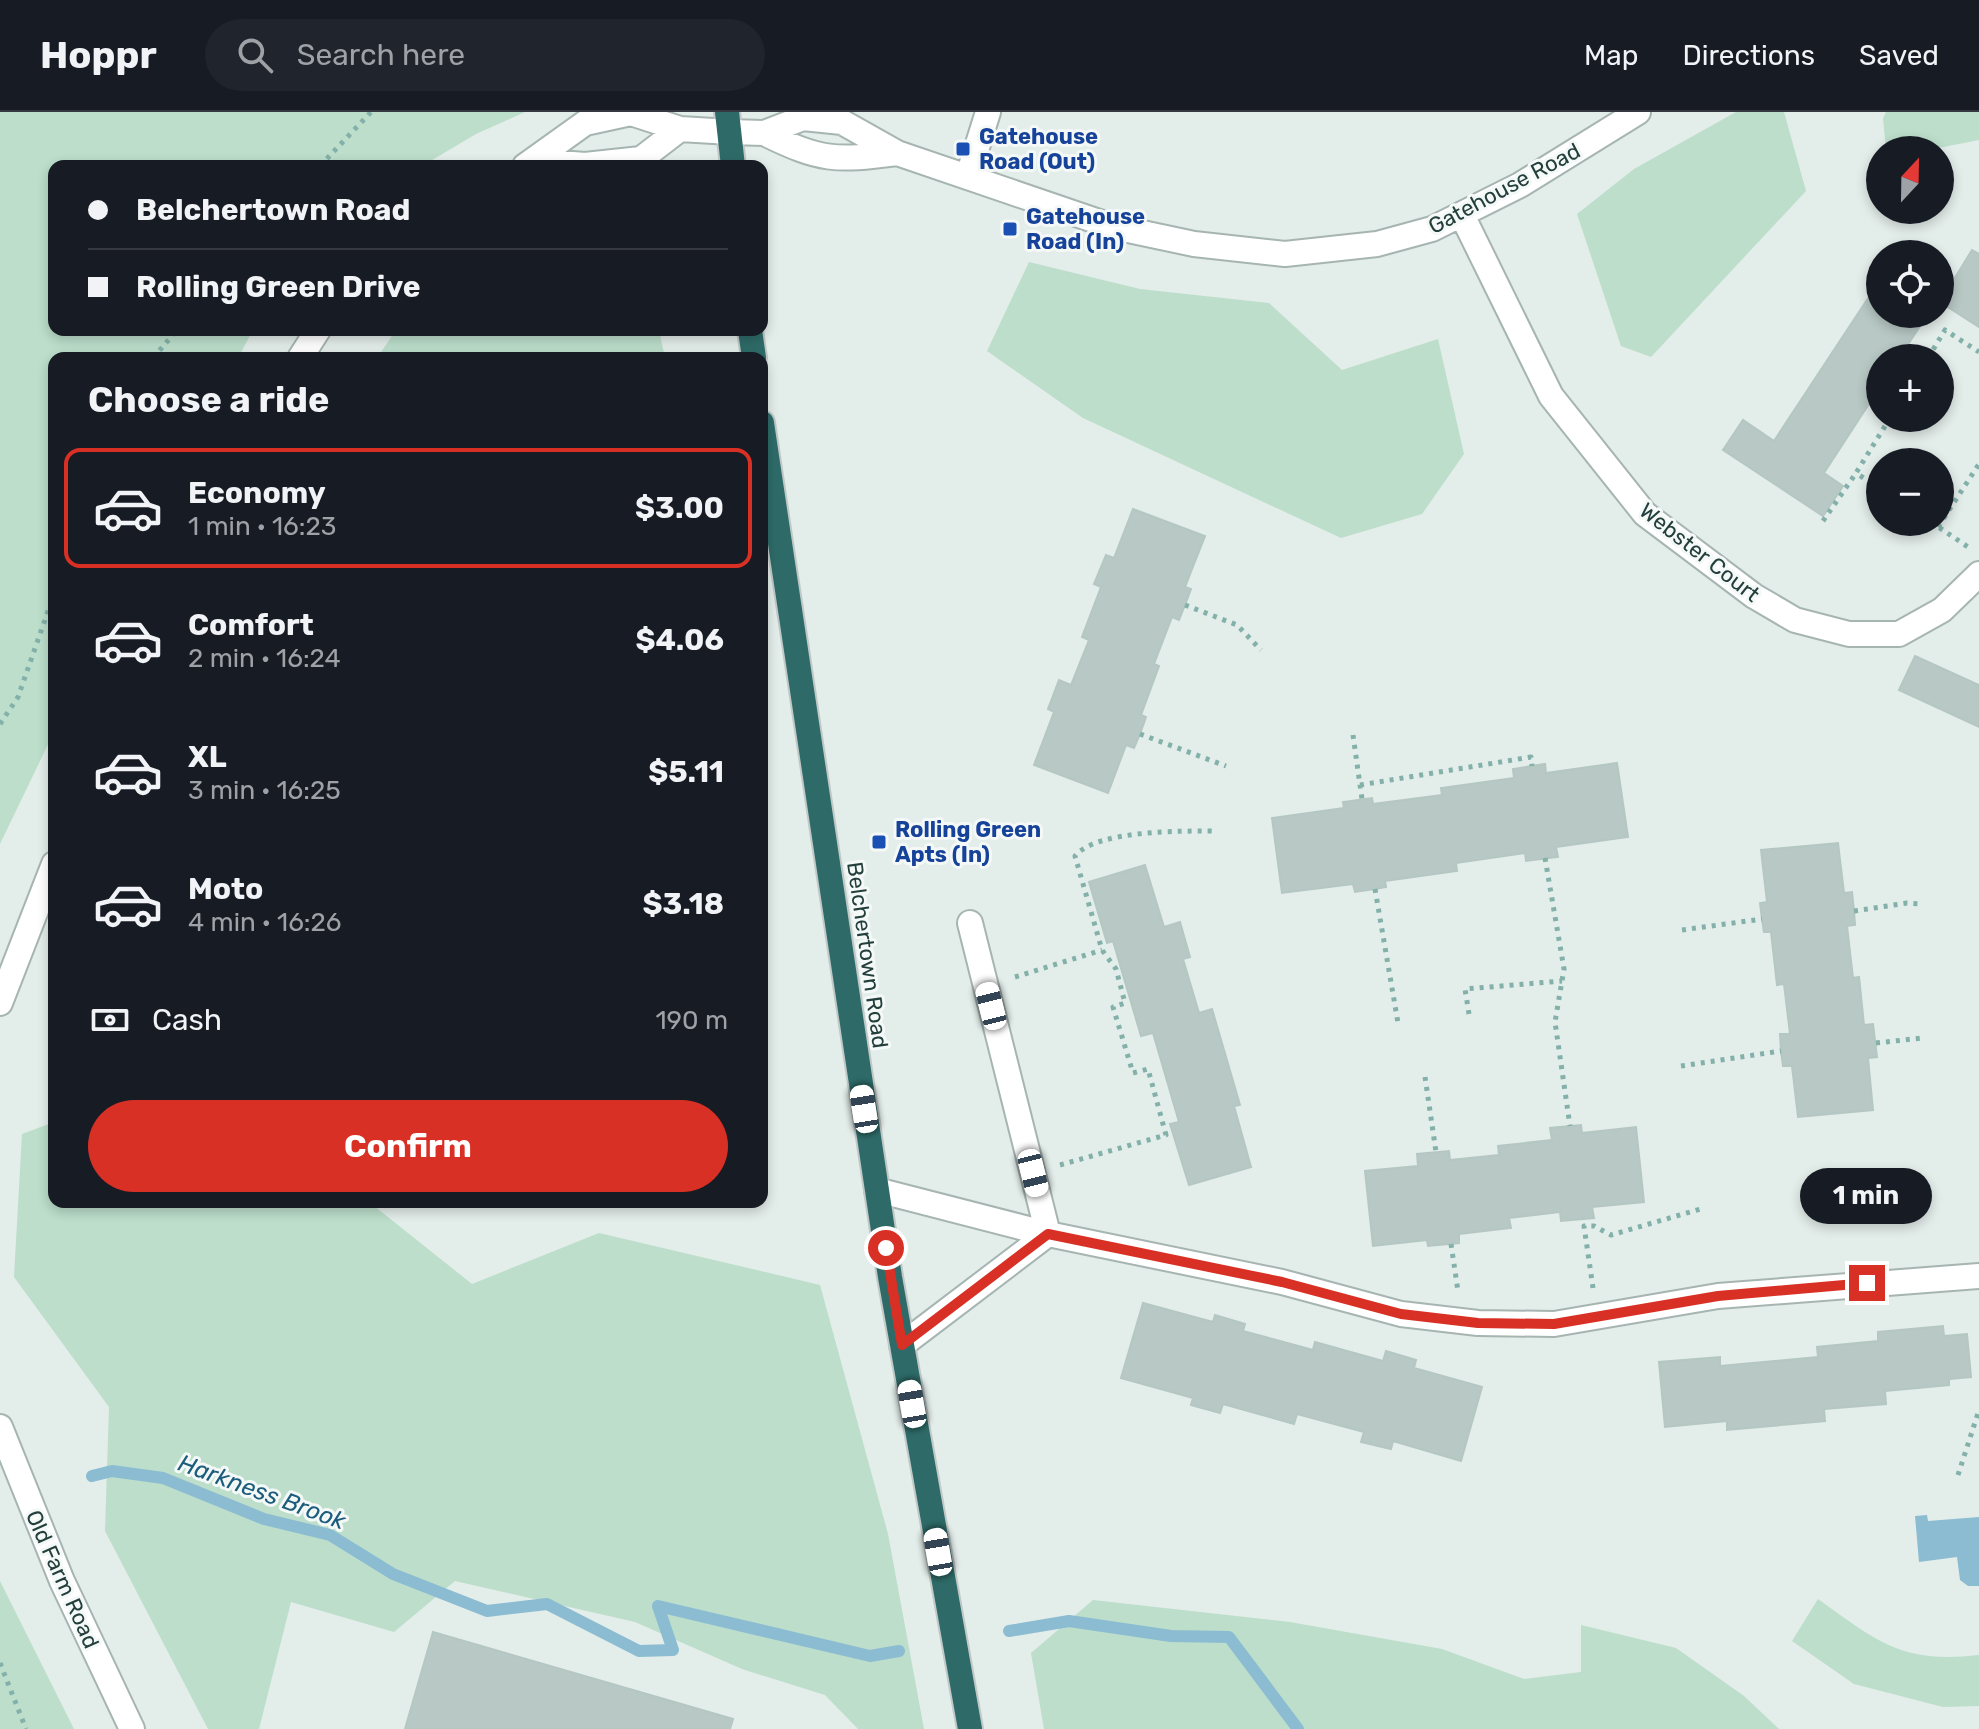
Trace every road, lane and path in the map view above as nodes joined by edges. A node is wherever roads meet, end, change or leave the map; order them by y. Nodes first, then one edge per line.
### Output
1 (371, 112) edge
2 (988, 112) edge
3 (1635, 113) edge
4 (728, 122) edge
5 (680, 129) junction
6 (764, 133) junction
7 (897, 153) junction
8 (326, 160) edge
9 (534, 160) edge
10 (632, 160) edge
11 (732, 160) edge
12 (968, 176) junction
13 (1462, 215) junction
14 (172, 336) edge
15 (1936, 344) edge
16 (158, 352) edge
17 (1979, 352) edge
18 (1881, 432) edge
19 (768, 463) edge
20 (1979, 464) edge
21 (1856, 473) junction
22 (1866, 480) edge
23 (1954, 502) edge
24 (1823, 521) dead end
25 (1952, 536) edge
26 (1979, 554) edge
27 (1979, 574) edge
28 (1185, 605) dead end
29 (48, 611) edge
30 (1261, 650) dead end
31 (0, 724) edge
32 (1140, 734) dead end
33 (1353, 735) dead end
34 (1226, 766) dead end
35 (1532, 766) dead end
36 (1360, 785) junction
37 (1362, 799) dead end
38 (1214, 831) dead end
39 (1545, 858) dead end
40 (48, 879) edge
41 (1375, 889) dead end
42 (1923, 904) dead end
43 (1854, 911) dead end
44 (1762, 919) dead end
45 (970, 923) dead end
46 (1682, 930) dead end
47 (1102, 950) junction
48 (1009, 979) dead end
49 (1562, 981) junction
50 (0, 1003) edge
51 (1469, 1014) dead end
52 (1398, 1023) dead end
53 (1922, 1038) dead end
54 (1876, 1043) dead end
55 (1781, 1051) dead end
56 (1681, 1066) dead end
57 (1425, 1077) dead end
58 (1570, 1126) dead end
59 (1436, 1152) dead end
60 (1033, 1173) junction
61 (877, 1190) junction
62 (1704, 1208) dead end
63 (1048, 1234) junction
64 (1451, 1244) dead end
65 (1979, 1276) edge
66 (1597, 1317) junction
67 (1462, 1321) junction
68 (902, 1345) junction
69 (1979, 1410) edge
70 (0, 1427) edge
71 (1958, 1475) dead end
72 (0, 1663) edge
73 (26, 1729) edge
74 (132, 1729) edge
75 (970, 1729) edge

1 - 8 path
2 - 12 street
3 - 13 street, Gatehouse Road
4 - 5 street
4 - 6 street
4 - 11 highway
5 - 9 street
5 - 10 street
6 - 7 street, Gatehouse Road
6 - 7 street, Gatehouse Road
7 - 12 street, Gatehouse Road
12 - 13 street, Gatehouse Road
13 - 27 street, Webster Court
14 - 16 path
15 - 17 path
18 - 21 path
19 - 61 highway, Belchertown Road
20 - 23 path
21 - 22 path
21 - 24 path
25 - 26 path
28 - 30 path
29 - 31 path
32 - 34 path
33 - 36 path
35 - 36 path
36 - 37 path
38 - 47 path
39 - 49 path
40 - 50 street
41 - 52 path
42 - 43 path
44 - 46 path
45 - 60 street
47 - 48 path
47 - 60 path
49 - 51 path
49 - 58 path
53 - 54 path
55 - 56 path
57 - 59 path
60 - 63 street
61 - 63 street
61 - 68 highway, Belchertown Road
62 - 66 path
63 - 67 street
63 - 68 street
64 - 67 path
65 - 66 street
66 - 67 street
68 - 75 highway, Belchertown Road
69 - 71 path
70 - 74 street, Old Farm Road
72 - 73 path

